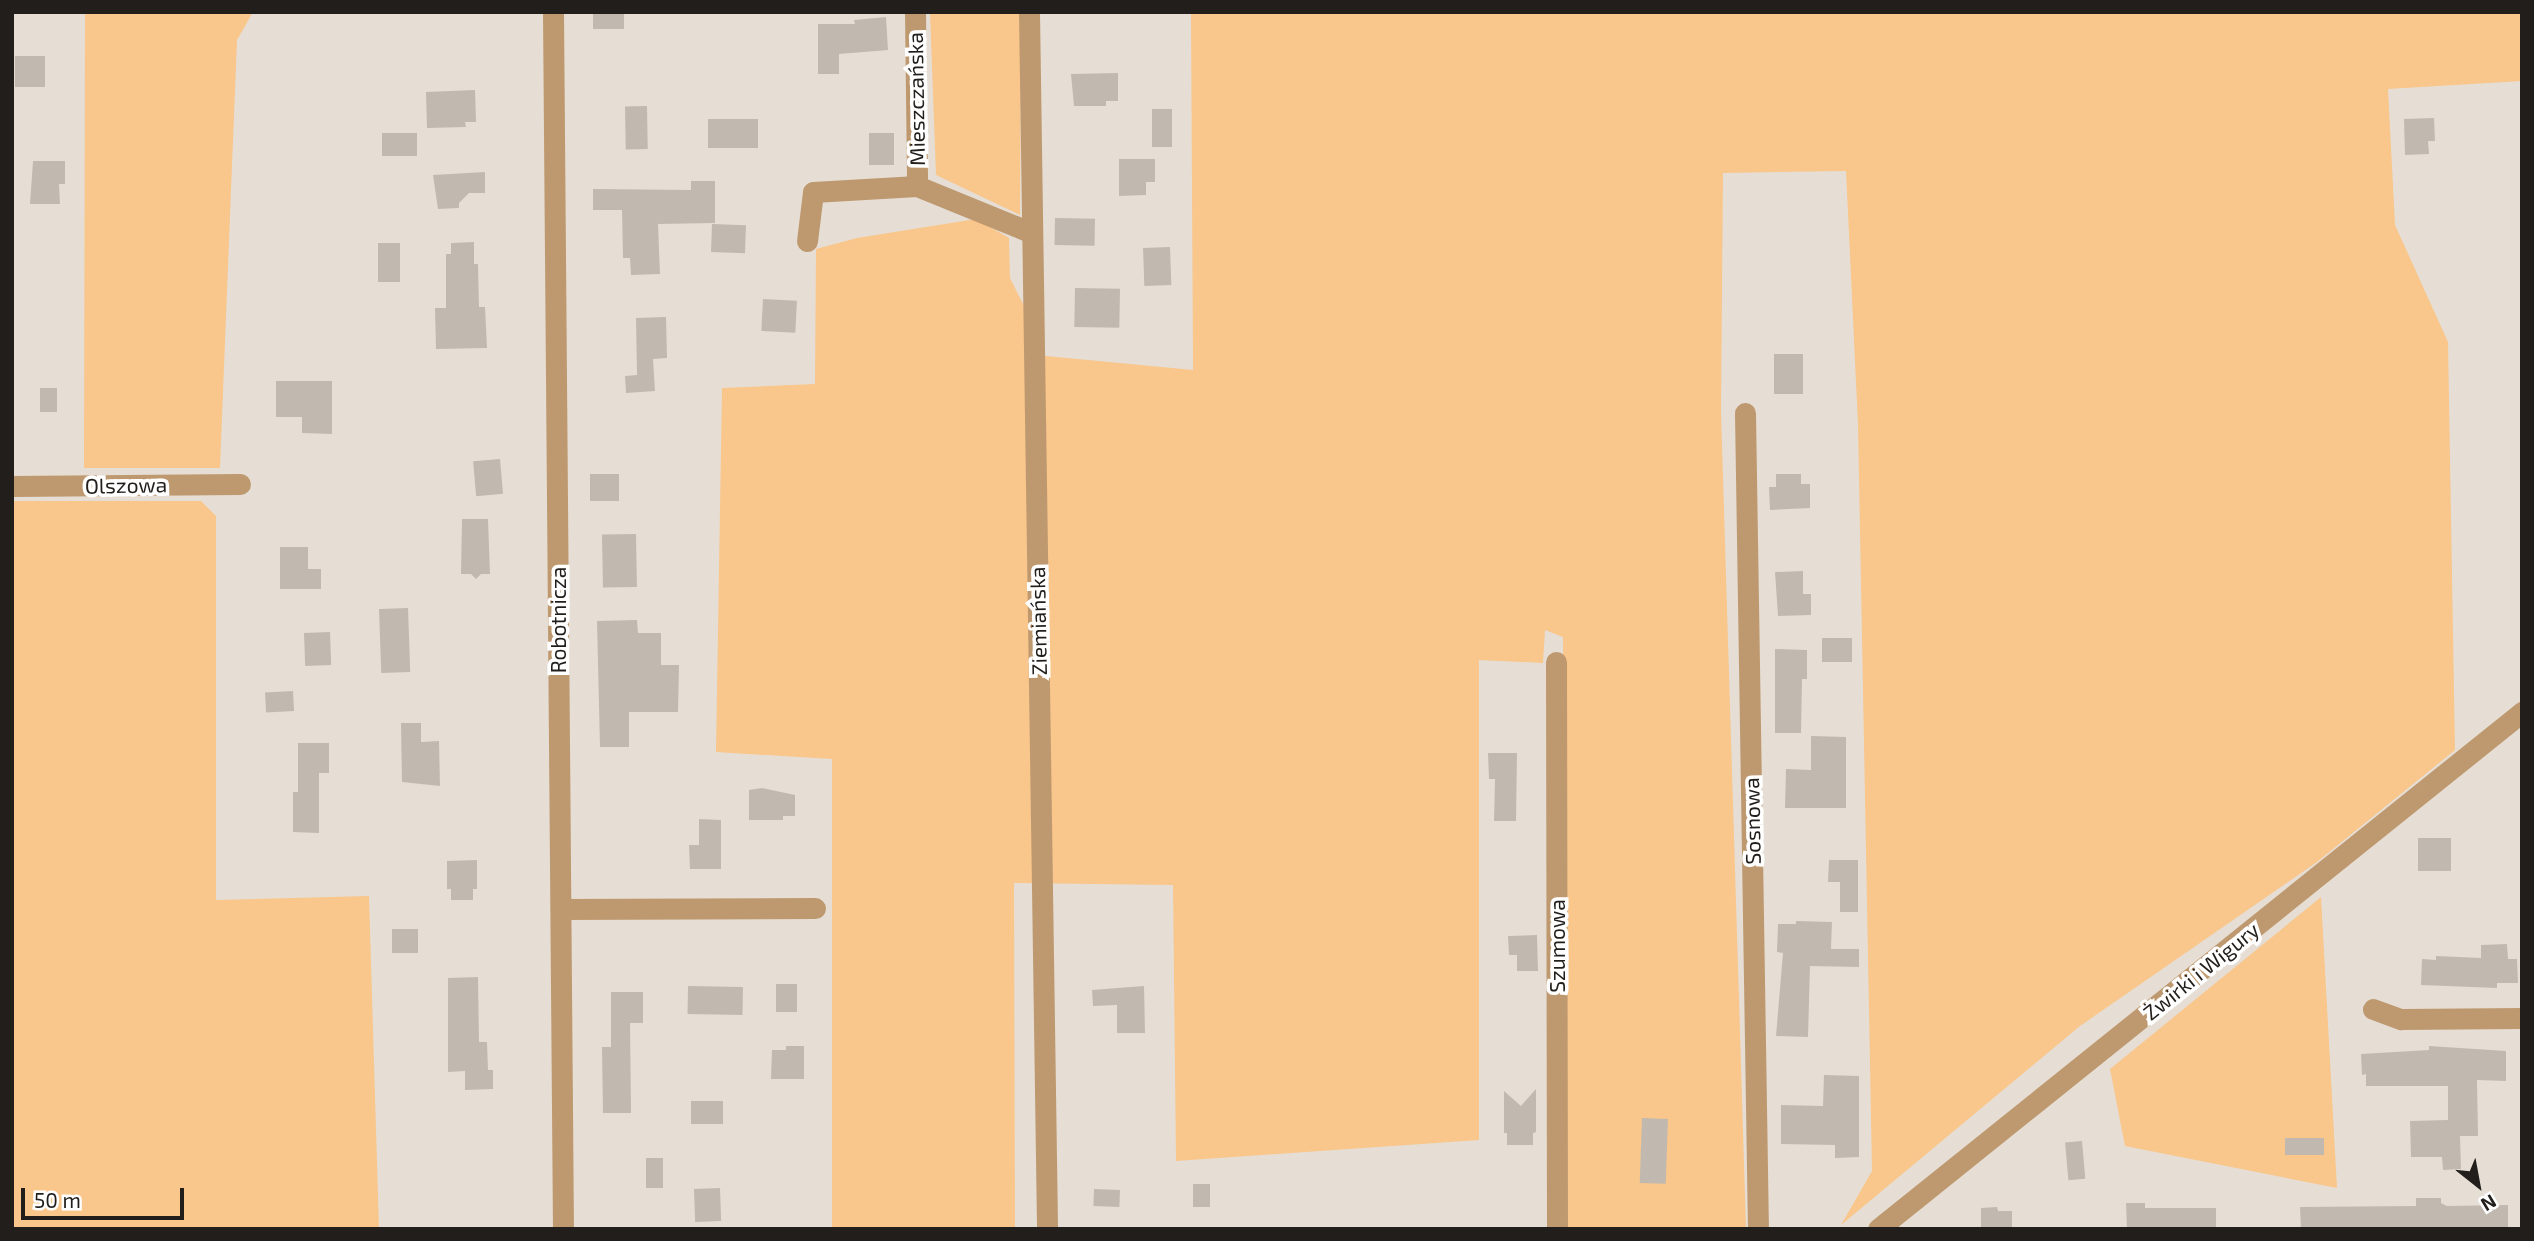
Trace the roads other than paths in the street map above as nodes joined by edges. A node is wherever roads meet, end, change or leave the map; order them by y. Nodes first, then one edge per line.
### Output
1 (553, 12) edge
2 (915, 12) edge
3 (1029, 12) edge
4 (917, 186) junction
5 (1032, 233) junction
6 (807, 241) dead end
7 (1745, 413) dead end
8 (240, 484) dead end
9 (12, 486) edge
10 (1556, 662) dead end
11 (2522, 712) edge
12 (815, 908) dead end
13 (561, 909) junction
14 (2373, 1009) dead end
15 (2522, 1018) edge
16 (563, 1229) edge
17 (1047, 1229) edge
18 (1557, 1229) edge
19 (1758, 1229) edge
20 (1878, 1229) edge

1 - 13 street, Robotnicza
2 - 4 street, Mieszczańska
3 - 5 street, Ziemiańska
4 - 5 street
4 - 6 street
5 - 17 street, Ziemiańska
7 - 19 street, Sosnowa
8 - 9 street, Olszowa
10 - 18 street, Szumowa
11 - 20 street, Żwirki i Wigury
12 - 13 street
13 - 16 street, Robotnicza
14 - 15 street

